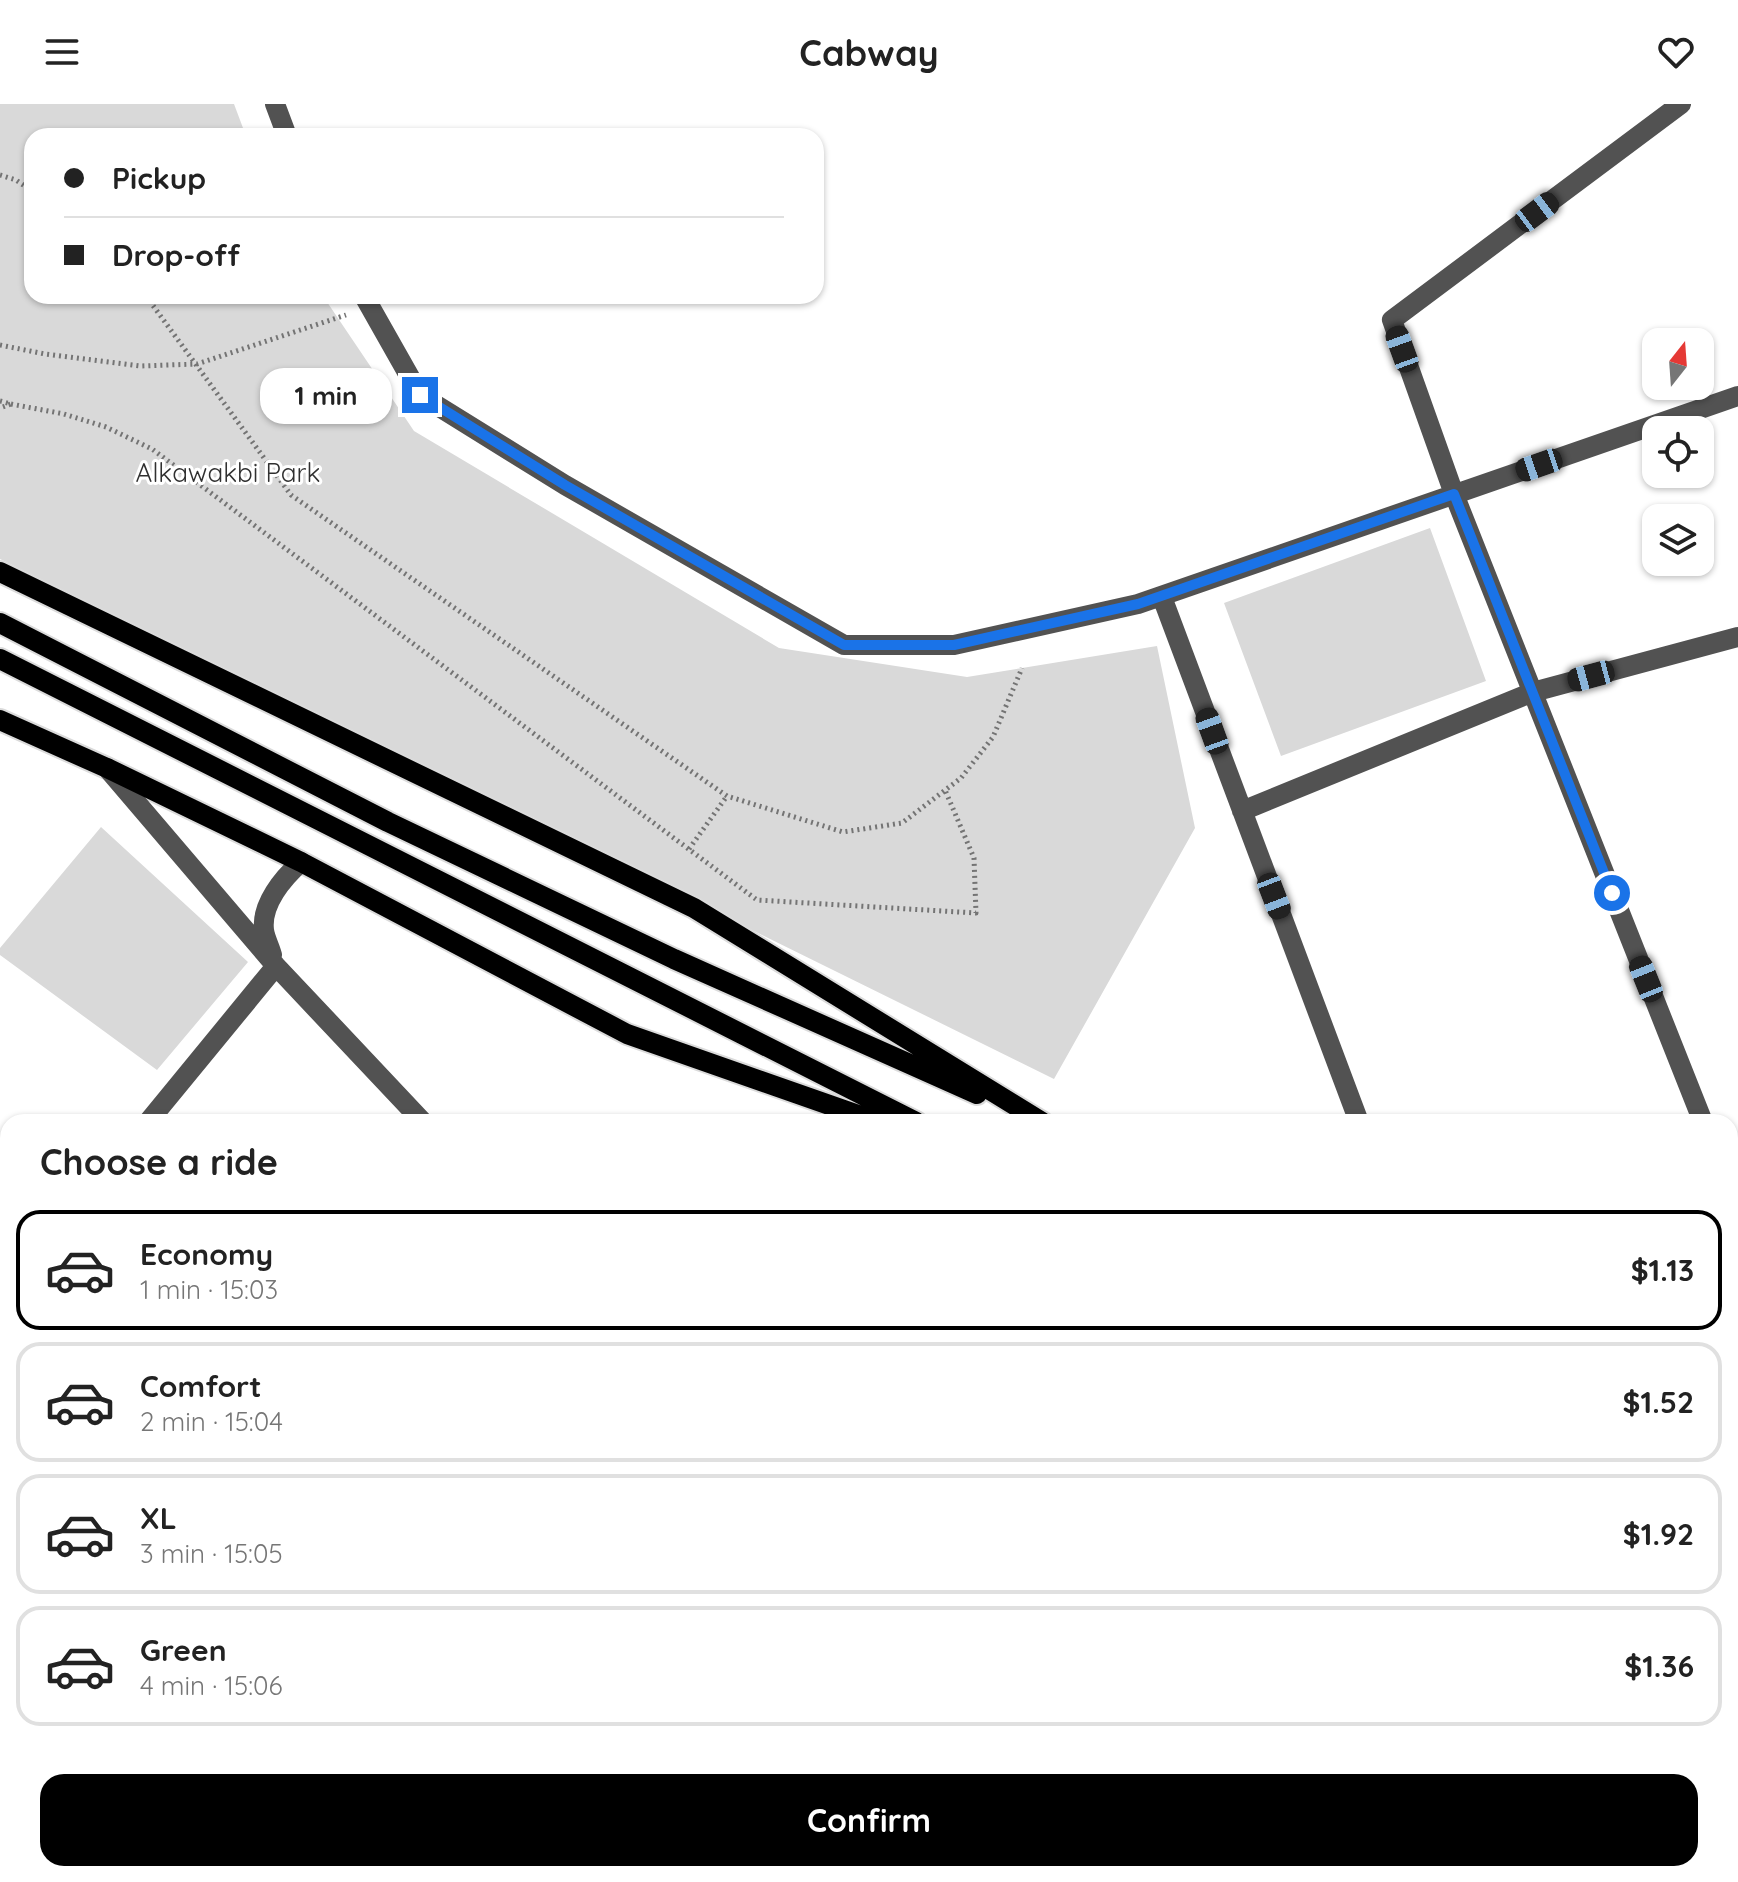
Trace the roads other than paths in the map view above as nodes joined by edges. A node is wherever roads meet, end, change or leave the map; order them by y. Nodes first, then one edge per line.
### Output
1 (275, 104) edge
2 (1681, 104) edge
3 (284, 128) edge
4 (368, 304) edge
5 (1738, 396) edge
6 (1454, 494) junction
7 (0, 572) edge
8 (1162, 597) junction
9 (0, 623) edge
10 (1738, 637) edge
11 (0, 659) edge
12 (1533, 692) junction
13 (0, 720) edge
14 (107, 768) junction
15 (1242, 811) junction
16 (301, 862) junction
17 (276, 966) junction
18 (155, 1114) edge
19 (415, 1114) edge
20 (855, 1114) edge
21 (900, 1114) edge
22 (1023, 1114) edge
23 (1028, 1114) edge
24 (1356, 1114) edge
25 (1700, 1114) edge

1 - 3 street
2 - 6 street
4 - 8 street
5 - 6 street
6 - 8 street
6 - 12 street
7 - 23 main road
8 - 15 street
9 - 22 main road
10 - 12 street
11 - 21 main road
12 - 15 street
12 - 25 street
13 - 14 main road
14 - 16 main road
14 - 17 street
15 - 24 street
16 - 17 street
16 - 20 main road
17 - 18 street
17 - 19 street

